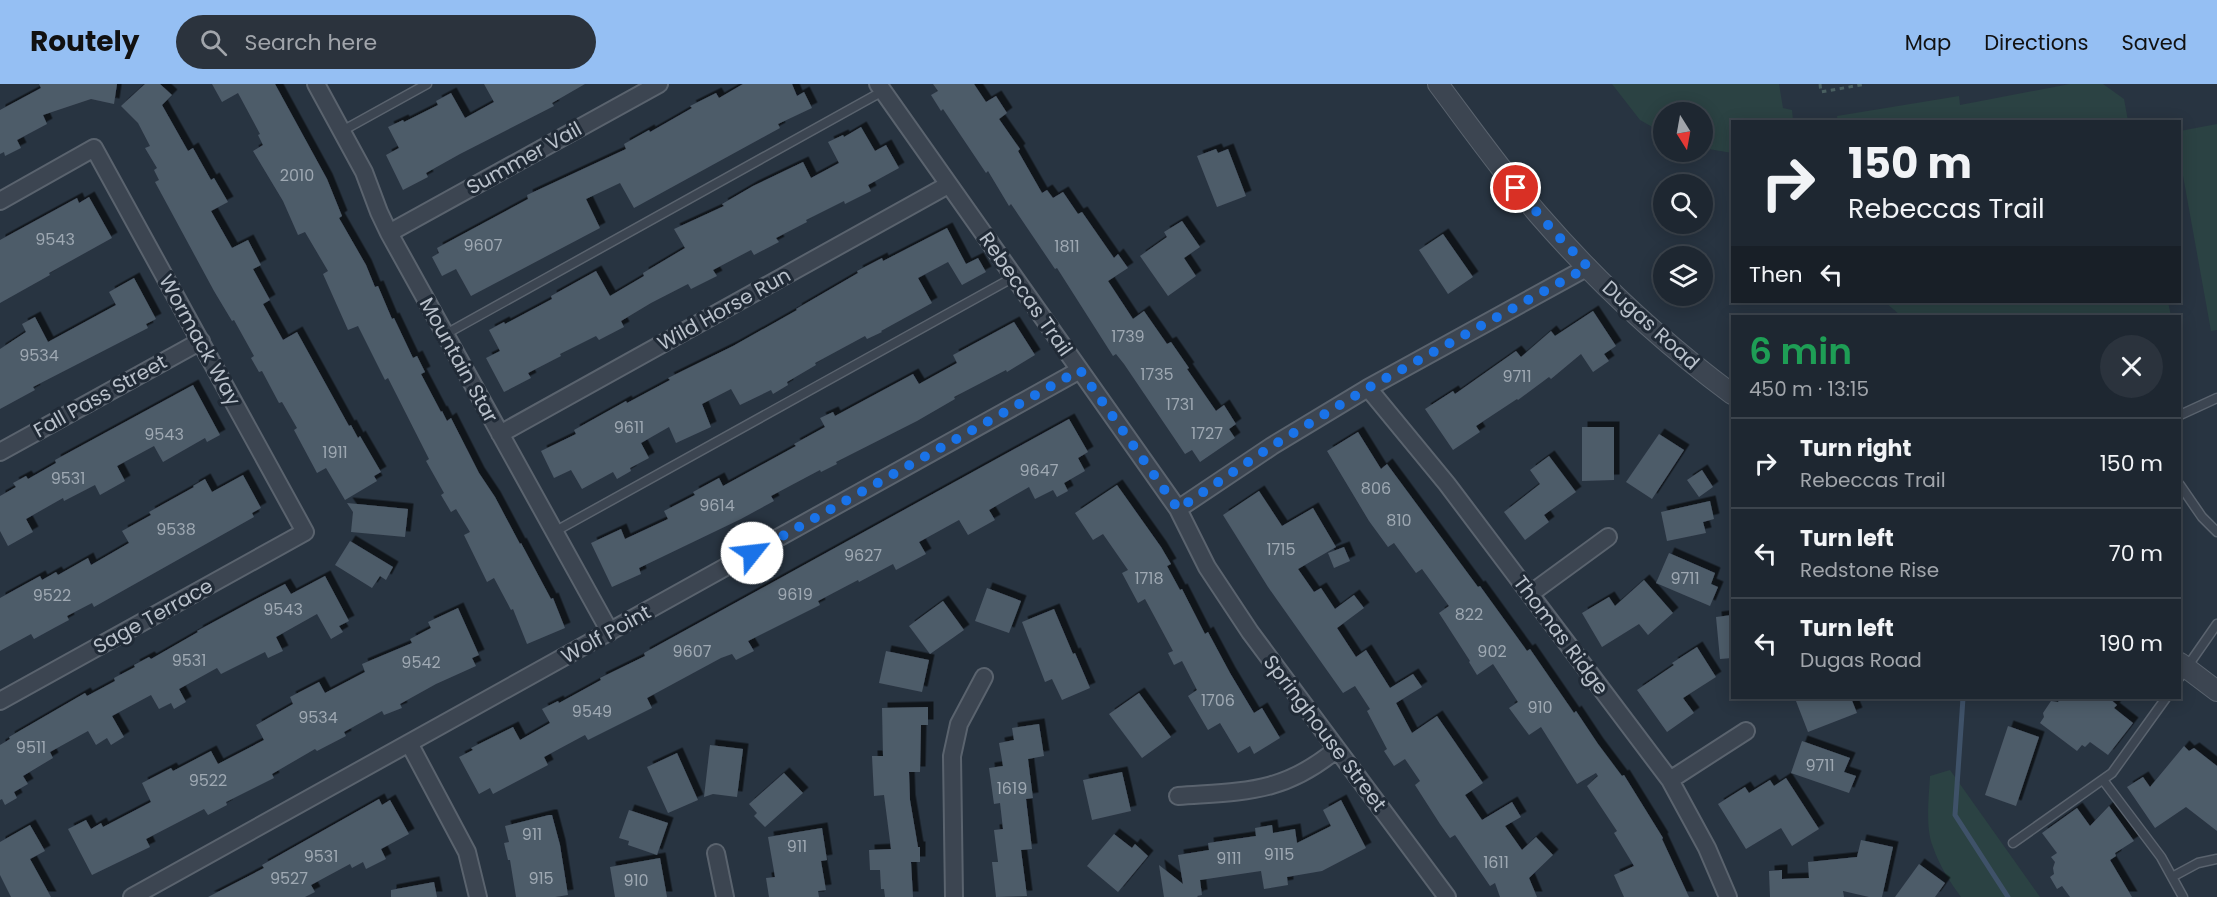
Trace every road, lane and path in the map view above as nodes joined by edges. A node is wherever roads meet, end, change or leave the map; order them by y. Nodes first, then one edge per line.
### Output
1 (316, 84) edge
2 (427, 84) edge
3 (659, 84) edge
4 (1438, 84) edge
5 (1820, 84) edge
6 (1866, 84) edge
7 (880, 88) edge
8 (342, 131) junction
9 (948, 185) junction
10 (0, 201) edge
11 (389, 233) junction
12 (1588, 267) junction
13 (1014, 277) junction
14 (444, 335) junction
15 (201, 341) junction
16 (1080, 370) junction
17 (1368, 388) junction
18 (1731, 393) edge
19 (2217, 398) edge
20 (2181, 415) edge
21 (500, 434) junction
22 (0, 452) edge
23 (2181, 486) edge
24 (1178, 509) junction
25 (305, 531) joint
26 (554, 532) junction
27 (2217, 532) edge
28 (1608, 537) dead end
29 (1207, 567) joint
30 (1530, 594) junction
31 (2217, 624) edge
32 (610, 632) junction
33 (2182, 669) edge
34 (984, 677) dead end
35 (2217, 691) edge
36 (2165, 699) edge
37 (0, 701) edge
38 (1746, 731) dead end
39 (409, 743) junction
40 (1337, 749) junction
41 (1670, 780) junction
42 (2103, 780) junction
43 (1178, 796) dead end
44 (2013, 843) dead end
45 (716, 852) dead end
46 (2217, 859) edge
47 (2172, 877) junction
48 (132, 897) edge
49 (478, 897) edge
50 (725, 897) edge
51 (954, 897) edge
52 (1448, 897) edge
53 (1728, 897) edge
54 (2183, 897) edge

1 - 8 street, Mountain Star
2 - 8 lane
3 - 11 street, Summer Vail
4 - 12 street, Dugas Road
5 - 6 path
7 - 9 street, Rebeccas Trail
7 - 14 lane
8 - 11 street, Mountain Star
9 - 13 street, Rebeccas Trail
9 - 21 street, Wild Horse Run
10 - 15 street, Wormack Way
11 - 14 street, Mountain Star
12 - 17 street
12 - 18 street, Dugas Road
13 - 16 street, Rebeccas Trail
13 - 26 lane
14 - 21 street, Mountain Star
15 - 22 street, Fall Pass Street
15 - 25 street, Wormack Way
16 - 24 street, Rebeccas Trail
16 - 32 street, Wolf Point
17 - 24 street
17 - 30 street, Thomas Ridge
19 - 20 lane
21 - 26 street, Mountain Star
23 - 27 lane
24 - 29 street, Rebeccas Trail
25 - 37 street, Sage Terrace
26 - 32 street, Mountain Star
28 - 30 street
29 - 40 street, Springhouse Street
30 - 41 street, Thomas Ridge
31 - 33 lane
32 - 39 street, Wolf Point
33 - 35 street
34 - 51 street
36 - 42 lane
38 - 41 street
39 - 48 street, Wolf Point
39 - 49 street
40 - 43 street
40 - 52 street, Springhouse Street
41 - 53 street, Thomas Ridge
42 - 44 lane
42 - 47 lane
45 - 50 street
46 - 47 lane
47 - 54 lane

